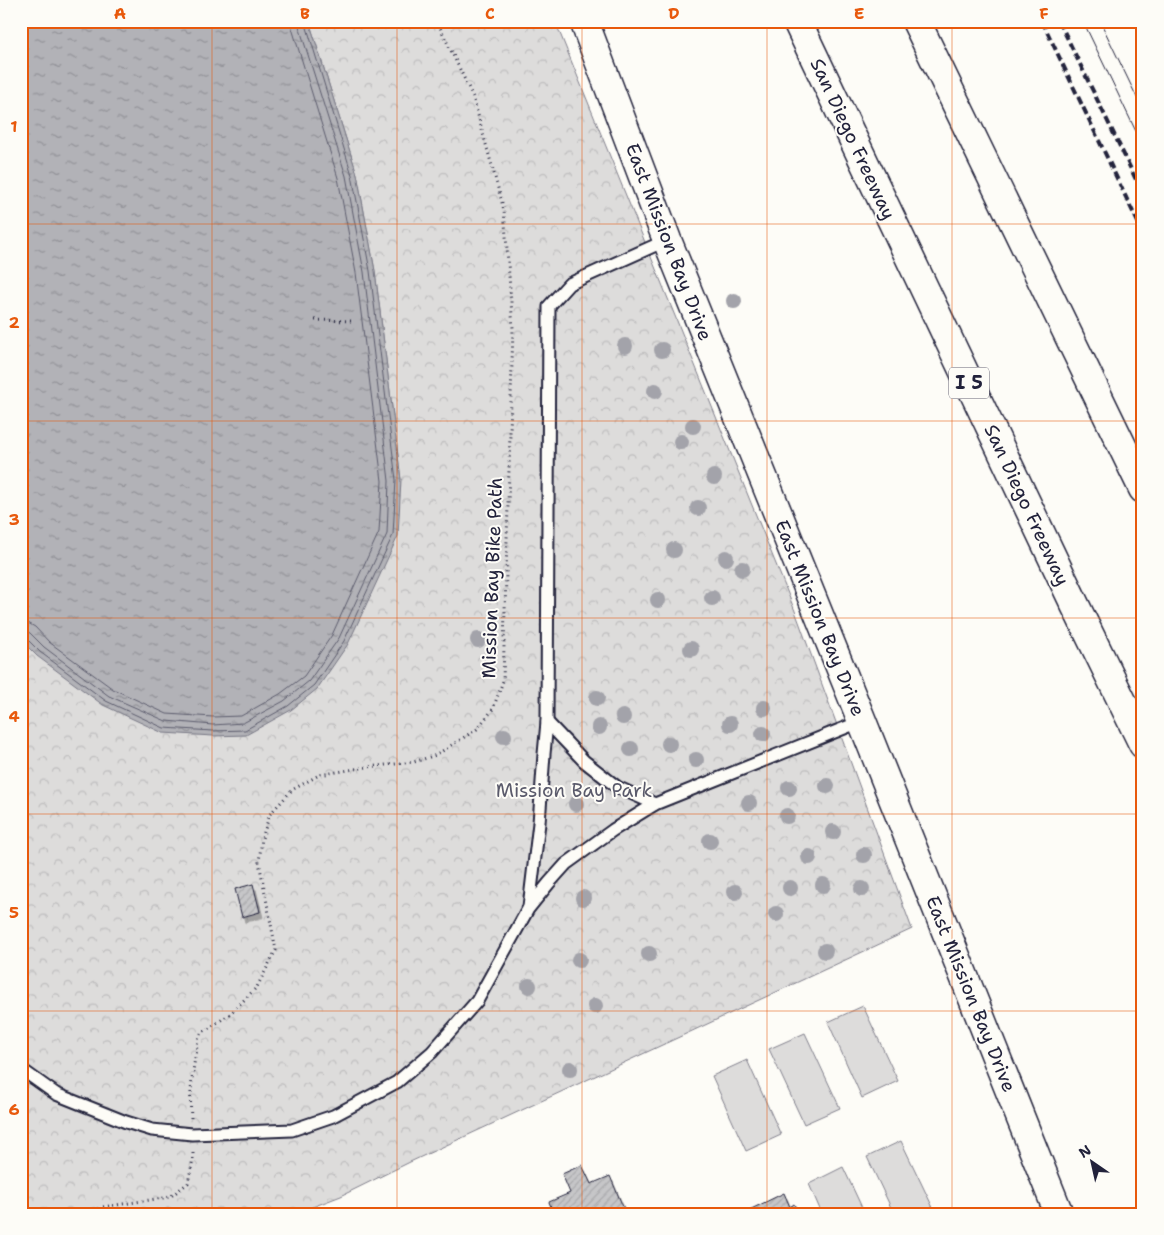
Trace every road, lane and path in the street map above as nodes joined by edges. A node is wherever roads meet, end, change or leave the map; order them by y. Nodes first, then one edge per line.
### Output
1 (437, 21) edge
2 (584, 21) edge
3 (797, 21) edge
4 (916, 21) edge
5 (667, 240) junction
6 (315, 320) dead end
7 (352, 321) dead end
8 (1143, 488) edge
9 (862, 721) junction
10 (547, 722) junction
11 (1143, 744) edge
12 (654, 804) junction
13 (528, 909) junction
14 (21, 1069) edge
15 (192, 1134) junction
16 (90, 1214) edge
17 (1059, 1214) edge

1 - 15 path, Mission Bay Bike Path
2 - 5 main road, East Mission Bay Drive
3 - 11 main road, San Diego Freeway / I 5
4 - 8 main road
5 - 9 main road, East Mission Bay Drive
5 - 10 lane
6 - 7 path
9 - 12 lane
9 - 17 main road, East Mission Bay Drive
10 - 12 lane
10 - 13 lane
12 - 13 lane
13 - 15 lane
14 - 15 lane
15 - 16 path, Mission Bay Bike Path

